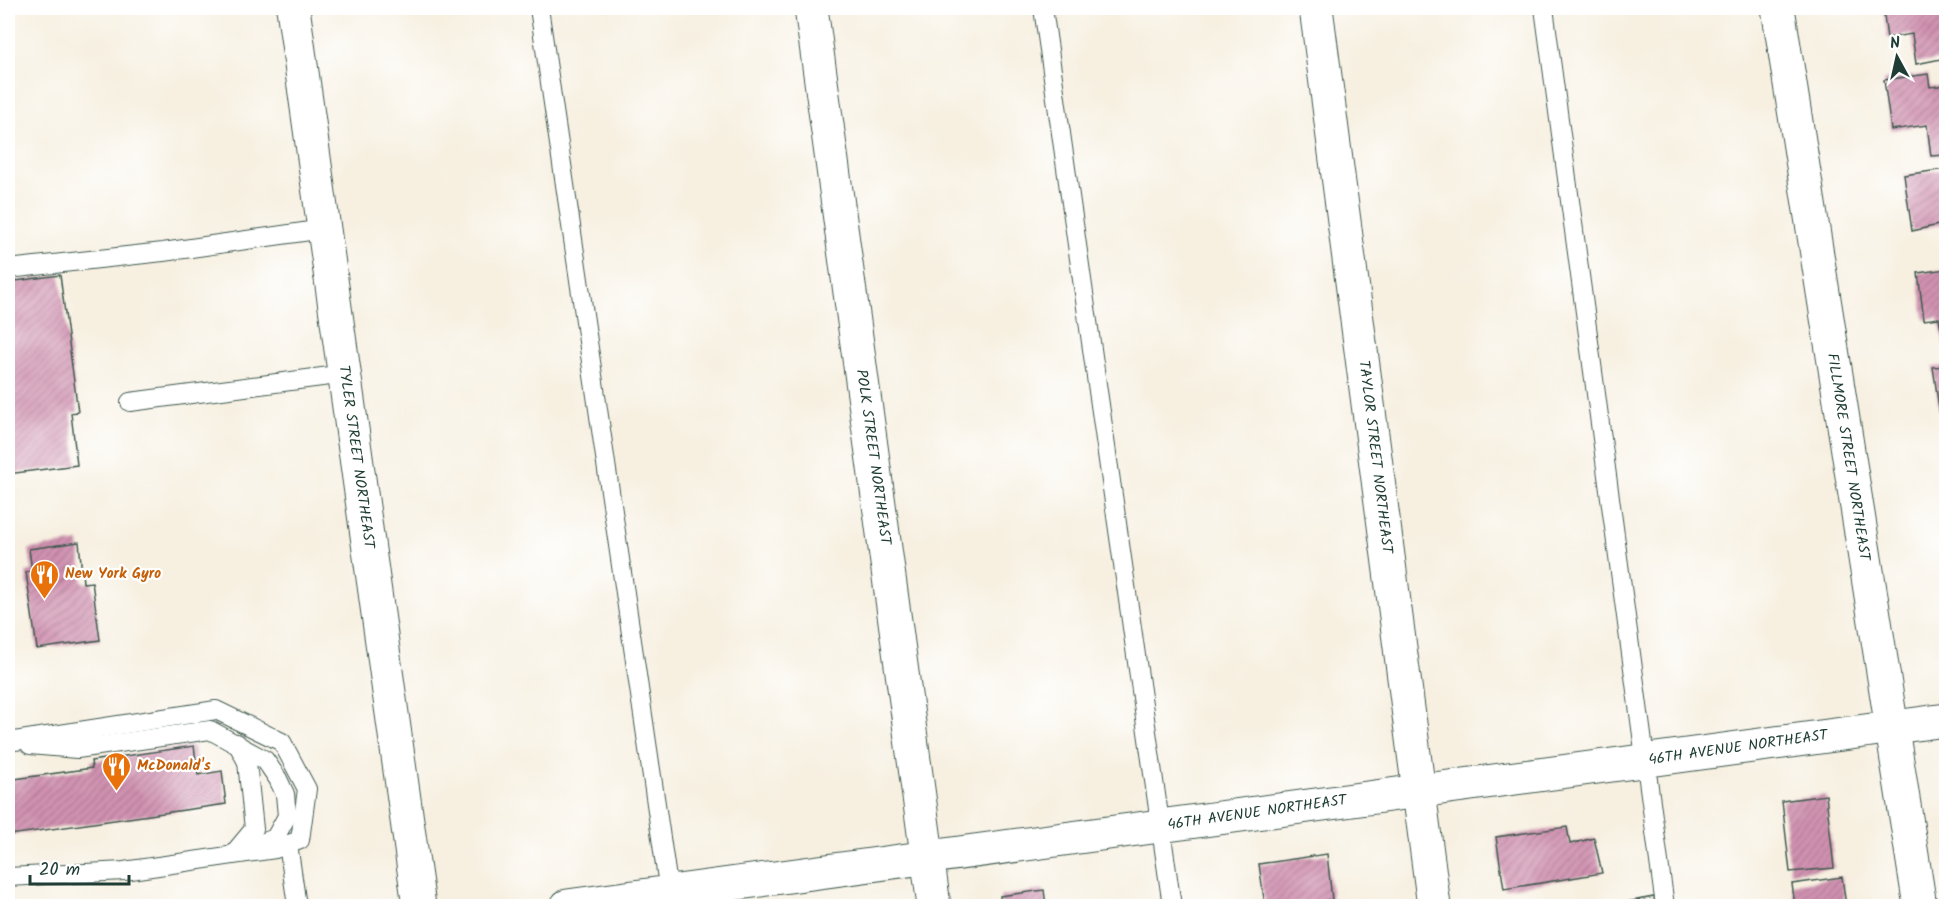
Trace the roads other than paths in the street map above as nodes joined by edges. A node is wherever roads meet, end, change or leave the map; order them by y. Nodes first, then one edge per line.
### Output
1 (293, 8) edge
2 (539, 8) edge
3 (811, 8) edge
4 (1043, 8) edge
5 (1316, 8) edge
6 (1544, 8) edge
7 (1778, 8) edge
8 (324, 229) junction
9 (8, 269) edge
10 (345, 374) junction
11 (130, 402) dead end
12 (1947, 720) edge
13 (1891, 727) junction
14 (8, 743) edge
15 (237, 743) junction
16 (1646, 760) junction
17 (1419, 791) junction
18 (1160, 826) junction
19 (288, 844) junction
20 (233, 855) junction
21 (928, 858) junction
22 (8, 877) edge
23 (671, 899) edge
24 (297, 906) edge
25 (419, 906) edge
26 (567, 906) edge
27 (934, 906) edge
28 (1172, 906) edge
29 (1434, 906) edge
30 (1665, 906) edge
31 (1920, 906) edge

1 - 8 street, TYLER STREET NORTHEAST
2 - 23 lane
3 - 21 street, POLK STREET NORTHEAST
4 - 18 lane
5 - 17 street, TAYLOR STREET NORTHEAST
6 - 16 lane
7 - 13 street, FILLMORE STREET NORTHEAST
8 - 9 lane
8 - 10 street, TYLER STREET NORTHEAST
10 - 11 lane
10 - 25 street, TYLER STREET NORTHEAST
12 - 13 street, 46TH AVENUE NORTHEAST
13 - 16 street, 46TH AVENUE NORTHEAST
13 - 31 street, FILLMORE STREET NORTHEAST
14 - 15 lane
14 - 19 lane
15 - 20 lane
15 - 20 lane
16 - 17 street, 46TH AVENUE NORTHEAST
16 - 30 lane
17 - 18 street, 46TH AVENUE NORTHEAST
17 - 29 street, TAYLOR STREET NORTHEAST
18 - 21 street, 46TH AVENUE NORTHEAST
18 - 28 lane
19 - 20 lane
19 - 24 lane
20 - 22 lane
21 - 23 street, 46TH AVENUE NORTHEAST
21 - 27 street, POLK STREET NORTHEAST
23 - 26 street, 46TH AVENUE NORTHEAST

